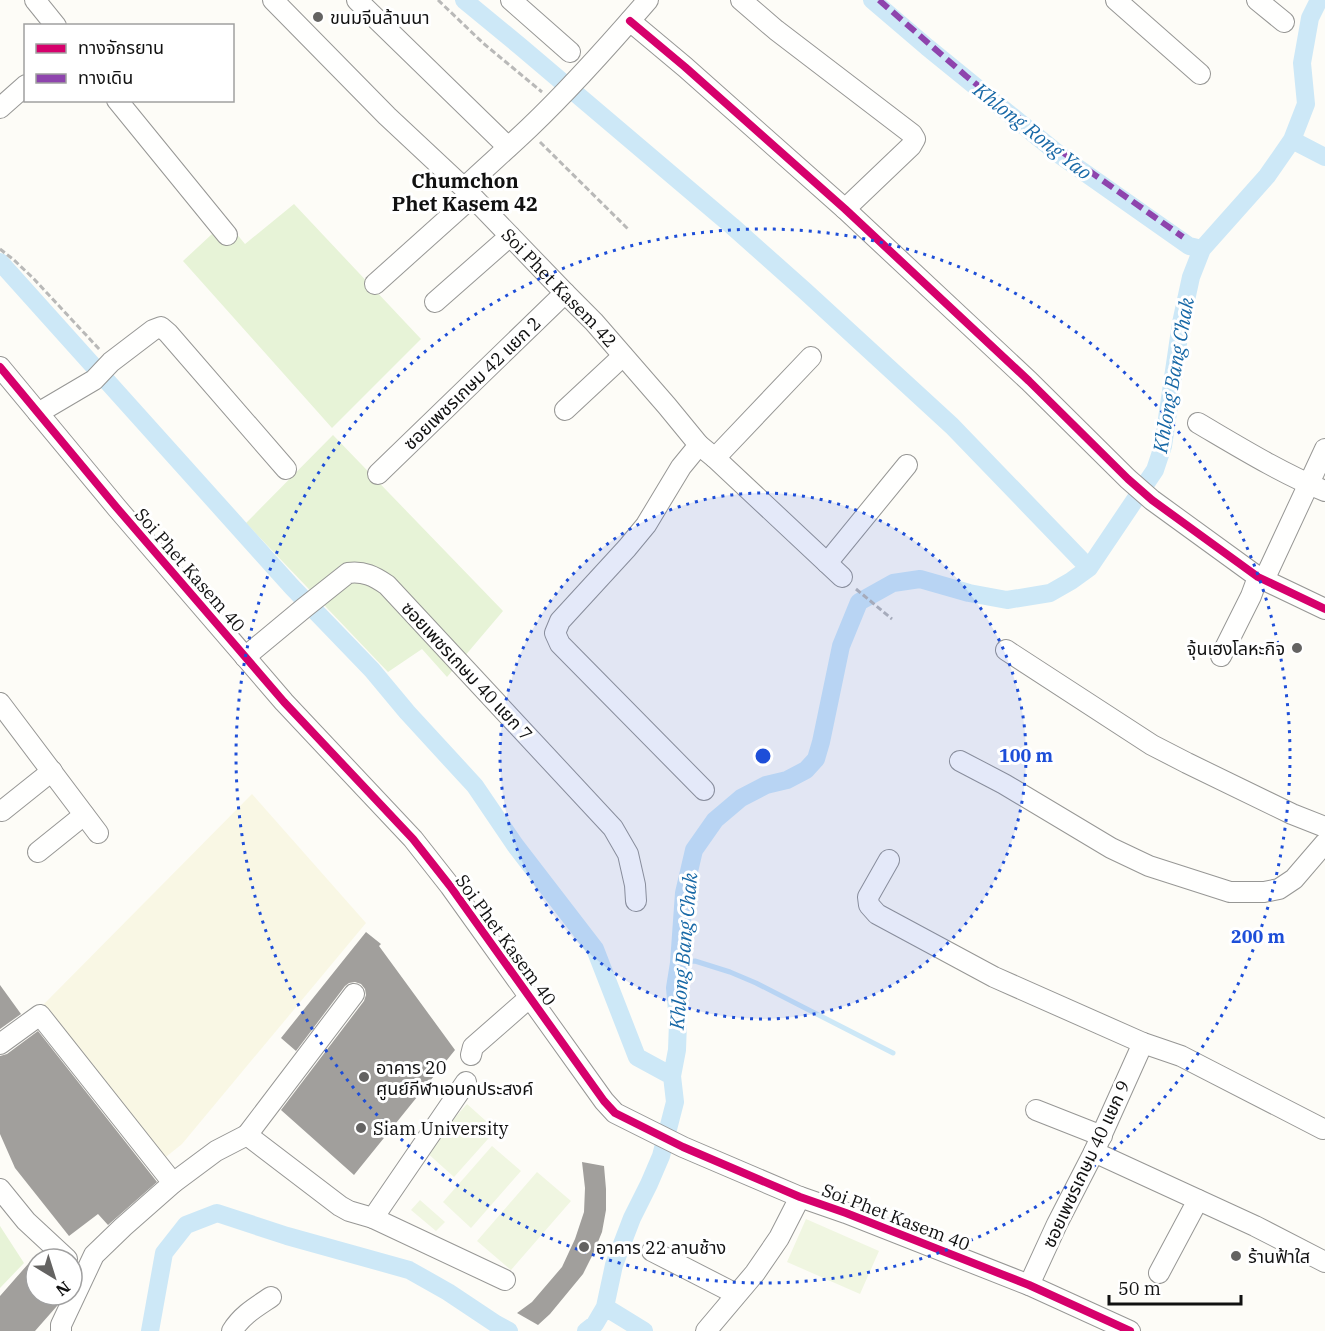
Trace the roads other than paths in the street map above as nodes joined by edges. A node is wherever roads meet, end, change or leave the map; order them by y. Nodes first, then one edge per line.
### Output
1 (34, 0) edge
2 (273, 0) edge
3 (357, 0) edge
4 (512, 0) edge
5 (648, 0) edge
6 (741, 0) edge
7 (1116, 0) edge
8 (1257, 0) edge
9 (630, 21) junction
10 (1284, 22) dead end
11 (54, 24) edge
12 (570, 52) dead end
13 (1200, 74) dead end
14 (24, 87) edge
15 (119, 102) edge
16 (0, 108) edge
17 (508, 147) junction
18 (468, 192) junction
19 (845, 209) junction
20 (227, 235) dead end
21 (510, 236) junction
22 (375, 284) dead end
23 (566, 292) junction
24 (435, 302) dead end
25 (623, 356) junction
26 (811, 357) dead end
27 (0, 367) edge
28 (565, 410) dead end
29 (38, 413) junction
30 (1198, 423) dead end
31 (699, 445) junction
32 (1325, 449) edge
33 (715, 458) junction
34 (907, 465) dead end
35 (286, 469) dead end
36 (378, 474) dead end
37 (1317, 488) edge
38 (827, 563) junction
39 (842, 577) road end
40 (1261, 579) junction
41 (1325, 609) edge
42 (1006, 650) dead end
43 (1221, 656) dead end
44 (245, 657) junction
45 (0, 703) edge
46 (960, 761) dead end
47 (52, 771) junction
48 (704, 790) dead end
49 (2, 811) dead end
50 (84, 814) junction
51 (1325, 827) edge
52 (98, 833) dead end
53 (1325, 843) edge
54 (38, 852) dead end
55 (890, 860) dead end
56 (636, 901) dead end
57 (354, 994) dead end
58 (529, 998) junction
59 (1143, 1043) junction
60 (0, 1044) edge
61 (471, 1055) dead end
62 (466, 1082) dead end
63 (1036, 1110) dead end
64 (1323, 1129) dead end
65 (247, 1135) junction
66 (1098, 1144) junction
67 (173, 1183) junction
68 (0, 1189) edge
69 (800, 1197) junction
70 (1198, 1200) junction
71 (373, 1218) junction
72 (54, 1247) edge
73 (652, 1251) dead end
74 (1325, 1262) edge
75 (84, 1264) edge
76 (1159, 1273) dead end
77 (505, 1280) dead end
78 (1029, 1285) junction
79 (736, 1294) junction
80 (271, 1297) dead end
81 (69, 1307) edge
82 (60, 1331) edge
83 (232, 1331) edge
84 (706, 1331) edge
85 (1130, 1331) edge

1 - 11 street
2 - 18 street, Soi Phet Kasem 42
3 - 17 street
4 - 12 street
5 - 9 street
6 - 19 street
7 - 13 street
8 - 10 street
9 - 17 street
9 - 19 street
14 - 16 street
15 - 20 street
17 - 18 street
18 - 21 street, Soi Phet Kasem 42
18 - 22 street
19 - 40 street
21 - 23 street, Soi Phet Kasem 42
21 - 24 street
23 - 25 street, Soi Phet Kasem 42
23 - 36 street, ซอยเพชรเกษม 42 แยก 2
25 - 28 street
25 - 31 street, Soi Phet Kasem 42
26 - 33 street
27 - 29 street, Soi Phet Kasem 40
29 - 35 street
29 - 44 street, Soi Phet Kasem 40
30 - 37 street
31 - 33 street, Soi Phet Kasem 42
31 - 48 street
32 - 37 street
33 - 38 street, Soi Phet Kasem 42
34 - 38 street
37 - 40 street
38 - 39 street, Soi Phet Kasem 42
40 - 41 street
40 - 43 street
42 - 51 street
44 - 56 street, ซอยเพชรเกษม 40 แยก 7
44 - 58 street, Soi Phet Kasem 40
45 - 47 street
46 - 53 street
47 - 49 street
47 - 50 street
50 - 52 street
50 - 54 street
55 - 59 street
57 - 65 street
58 - 61 street
58 - 69 street, Soi Phet Kasem 40
59 - 64 street
59 - 66 street, ซอยเพชรเกษม 40 แยก 9
60 - 67 street
62 - 71 street
63 - 66 street
65 - 67 street
65 - 71 street
66 - 70 street
66 - 78 street, ซอยเพชรเกษม 40 แยก 9
67 - 75 street
68 - 72 street
69 - 78 street, Soi Phet Kasem 40
69 - 79 street
70 - 74 street
70 - 76 street
71 - 77 street
73 - 79 street
78 - 85 street, Soi Phet Kasem 40
79 - 84 street
80 - 83 street
81 - 82 street

